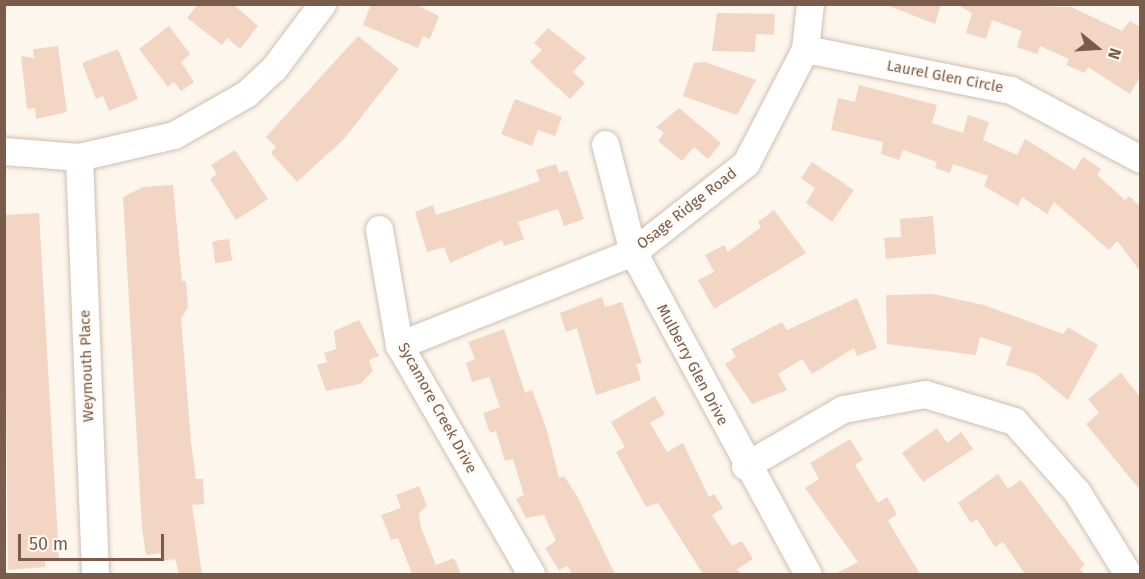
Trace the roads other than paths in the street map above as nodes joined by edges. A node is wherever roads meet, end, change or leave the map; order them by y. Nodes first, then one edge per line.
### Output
1 (322, 4) edge
2 (810, 4) edge
3 (805, 49) junction
4 (606, 144) dead end
5 (4, 151) edge
6 (79, 157) junction
7 (1140, 159) edge
8 (379, 229) dead end
9 (633, 252) junction
10 (399, 345) junction
11 (745, 466) junction
12 (95, 574) edge
13 (531, 574) edge
14 (808, 574) edge
15 (1128, 574) edge

1 - 6 street
2 - 3 street, Osage Ridge Road
3 - 7 street, Laurel Glen Circle
3 - 9 street, Osage Ridge Road
4 - 9 street, Mulberry Glen Drive
5 - 6 street
6 - 12 street, Weymouth Place
8 - 10 street, Sycamore Creek Drive
9 - 10 street, Osage Ridge Road
9 - 11 street, Mulberry Glen Drive
10 - 13 street, Sycamore Creek Drive
11 - 14 street, Mulberry Glen Drive
11 - 15 street

